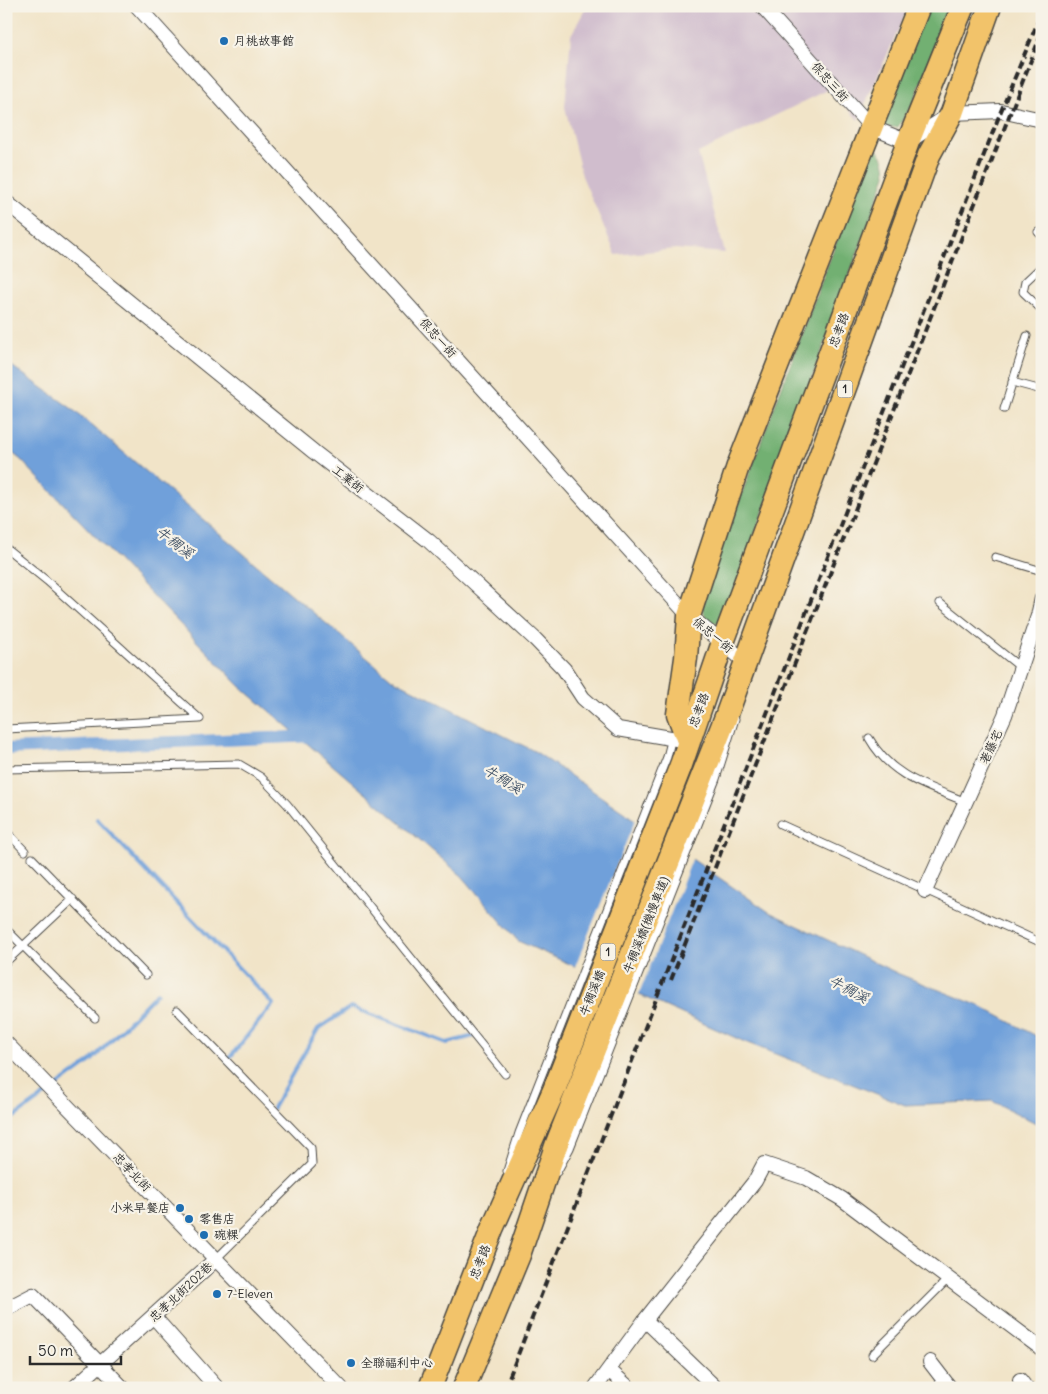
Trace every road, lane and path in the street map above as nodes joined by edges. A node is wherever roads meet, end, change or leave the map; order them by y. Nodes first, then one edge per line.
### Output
1 (137, 6) edge
2 (762, 6) edge
3 (919, 6) edge
4 (963, 6) edge
5 (990, 6) edge
6 (952, 113) junction
7 (1042, 120) edge
8 (871, 127) junction
9 (908, 142) junction
10 (6, 202) edge
11 (1042, 266) edge
12 (1042, 310) edge
13 (1027, 336) dead end
14 (1012, 382) junction
15 (1042, 390) edge
16 (1004, 409) dead end
17 (6, 548) edge
18 (995, 557) dead end
19 (1042, 571) edge
20 (1042, 598) edge
21 (940, 603) dead end
22 (689, 616) junction
23 (722, 645) junction
24 (746, 662) junction
25 (1020, 667) junction
26 (6, 729) edge
27 (868, 738) dead end
28 (680, 740) junction
29 (6, 770) edge
30 (709, 776) joint
31 (966, 802) junction
32 (780, 824) dead end
33 (6, 831) edge
34 (26, 850) dead end
35 (32, 858) dead end
36 (925, 891) junction
37 (73, 899) junction
38 (6, 929) edge
39 (1042, 943) edge
40 (23, 947) junction
41 (6, 962) edge
42 (146, 975) dead end
43 (176, 1010) dead end
44 (95, 1018) dead end
45 (6, 1043) edge
46 (504, 1074) dead end
47 (526, 1135) joint
48 (216, 1259) junction
49 (947, 1280) junction
50 (6, 1309) edge
51 (154, 1317) junction
52 (645, 1320) junction
53 (1042, 1349) edge
54 (872, 1354) dead end
55 (930, 1362) dead end
56 (102, 1365) junction
57 (609, 1370) junction
58 (74, 1388) edge
59 (123, 1388) edge
60 (217, 1388) edge
61 (341, 1388) edge
62 (430, 1388) edge
63 (464, 1388) edge
64 (595, 1388) edge
65 (629, 1388) edge
66 (716, 1388) edge
67 (950, 1388) edge

1 - 22 street, 保忠一街
2 - 8 street, 保忠三街
3 - 8 main road, 忠孝路
4 - 9 main road, 忠孝路 / 1
5 - 6 main road, 忠孝路 / 1
6 - 7 street
6 - 9 street
6 - 24 main road, 忠孝路 / 1
8 - 9 street, 保忠三街
8 - 22 main road, 忠孝路
9 - 23 main road, 忠孝路 / 1
10 - 28 street, 工業街
11 - 12 lane
13 - 14 lane
14 - 15 lane
14 - 16 lane
17 - 26 lane
18 - 19 lane
20 - 25 street, 荖藤宅
21 - 25 lane
22 - 23 street, 保忠一街
22 - 28 main road, 忠孝路
23 - 24 street, 保忠一街
23 - 28 main road, 忠孝路 / 1
24 - 30 main road, 忠孝路 / 1
25 - 31 street, 荖藤宅
27 - 31 lane
28 - 47 main road, 牛稠溪橋 / 1
29 - 46 lane
30 - 63 main road, 牛稠溪橋 / 1
31 - 36 street, 荖藤宅
32 - 36 lane
33 - 34 lane
35 - 37 lane
36 - 39 lane
37 - 40 lane
37 - 42 lane
38 - 40 lane
40 - 41 lane
40 - 44 lane
43 - 48 lane
45 - 48 street, 忠孝北街
47 - 62 main road, 忠孝路 / 1
48 - 51 street, 忠孝北街202巷
48 - 61 street, 忠孝北街
49 - 52 street
49 - 53 street
49 - 54 lane
50 - 56 street
51 - 56 street, 忠孝北街202巷
51 - 60 street
52 - 57 street
52 - 66 street
55 - 67 street
56 - 58 street, 忠孝北街202巷
56 - 59 street
57 - 64 street
57 - 65 street

